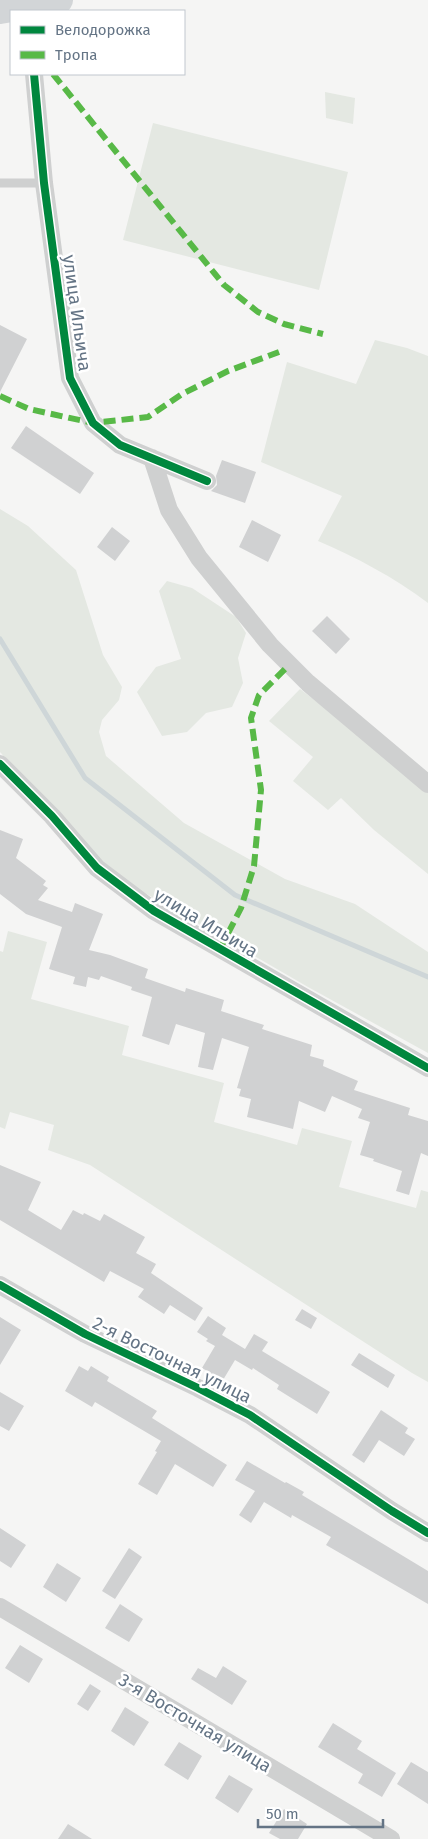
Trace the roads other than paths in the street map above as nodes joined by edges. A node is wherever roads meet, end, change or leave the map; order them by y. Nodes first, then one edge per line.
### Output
1 (59, 0) edge
2 (27, 8) edge
3 (0, 10) edge
4 (34, 75) edge
5 (0, 183) edge
6 (44, 183) junction
7 (152, 458) junction
8 (207, 481) dead end
9 (0, 764) edge
10 (428, 784) edge
11 (428, 1068) edge
12 (0, 1285) edge
13 (428, 1533) edge
14 (0, 1607) edge
15 (391, 1839) edge

1 - 2 main road
2 - 3 main road
4 - 6 street, улица Ильича
5 - 6 lane
6 - 7 street, улица Ильича
7 - 8 street, улица Ильича
7 - 10 street
9 - 11 street, улица Ильича
12 - 13 street, 2-я Восточная улица
14 - 15 street, 3-я Восточная улица

